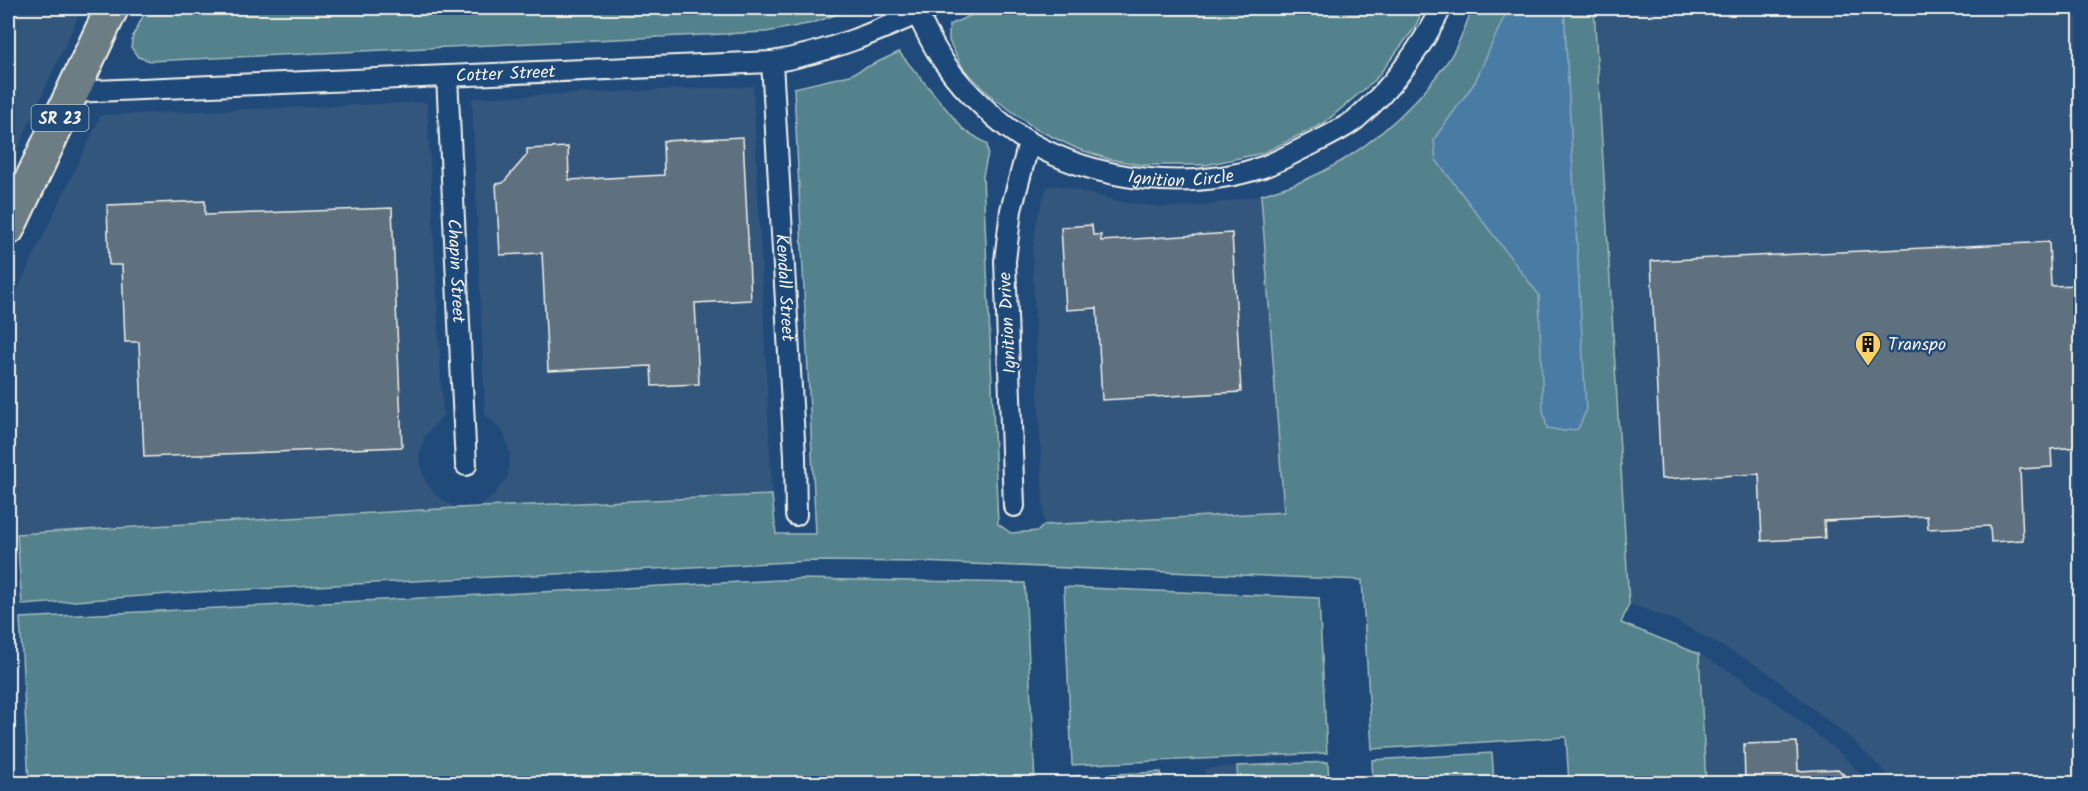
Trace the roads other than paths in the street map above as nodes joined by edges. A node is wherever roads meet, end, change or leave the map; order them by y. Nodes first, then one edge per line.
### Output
1 (112, 8) edge
2 (1441, 8) edge
3 (923, 10) edge
4 (772, 62) junction
5 (447, 76) junction
6 (72, 92) junction
7 (1029, 142) junction
8 (8, 229) edge
9 (466, 465) dead end
10 (1014, 506) dead end
11 (796, 515) dead end

1 - 6 main road, SR 23
2 - 7 street, Ignition Circle
3 - 4 street, Cotter Street
3 - 7 street, Ignition Circle
4 - 5 street, Cotter Street
4 - 11 street, Kendall Street
5 - 6 street, Cotter Street
5 - 9 street, Chapin Street
6 - 8 main road, SR 23
7 - 10 street, Ignition Drive

